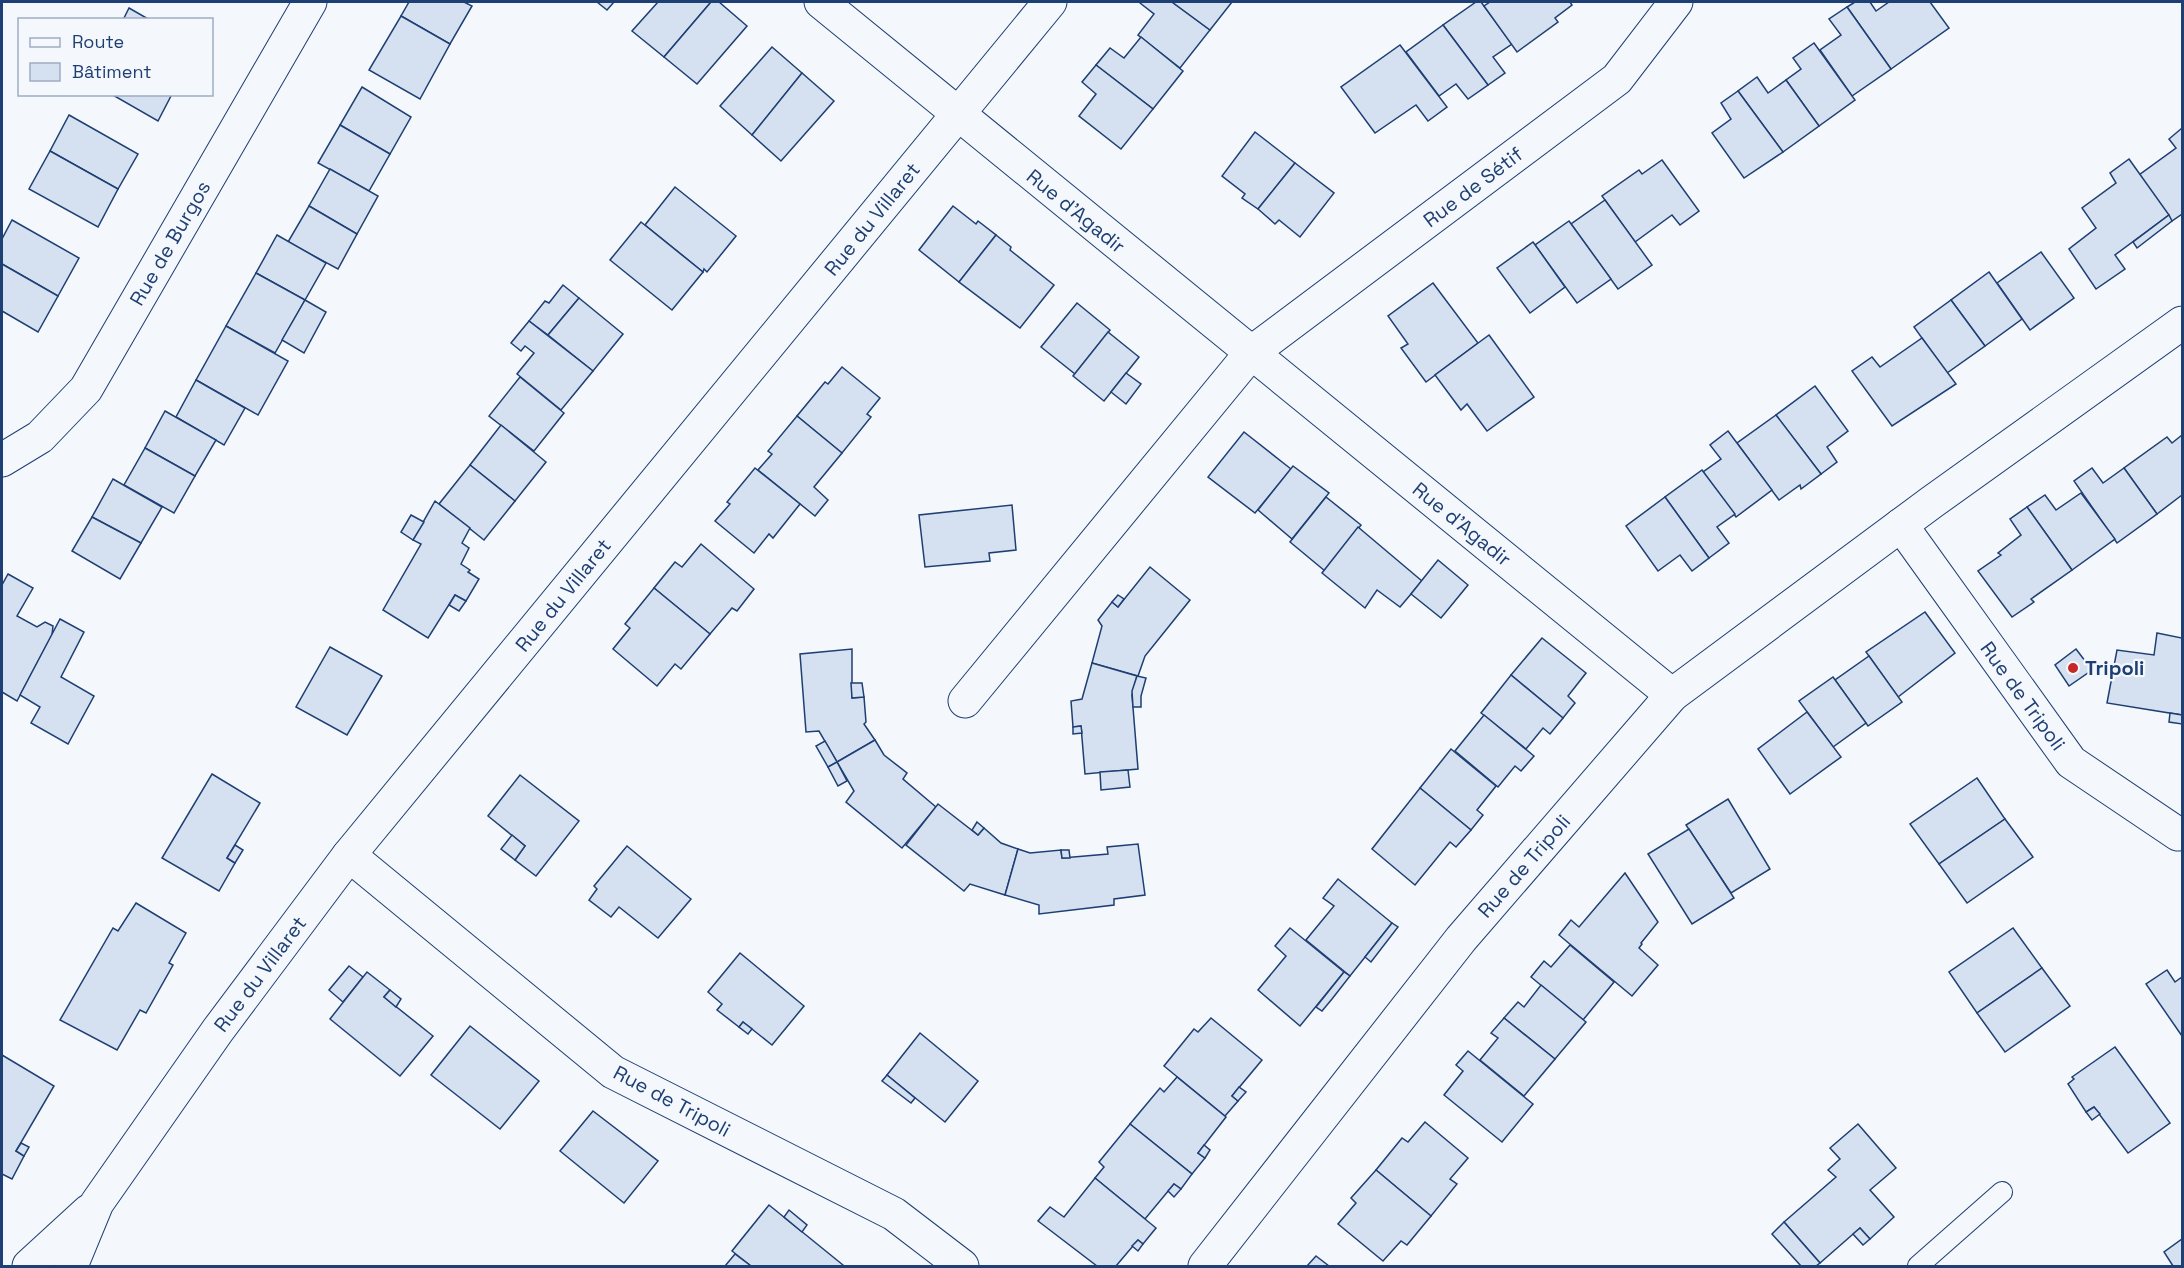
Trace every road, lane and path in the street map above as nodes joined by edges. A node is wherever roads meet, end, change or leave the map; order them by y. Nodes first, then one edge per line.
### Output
1 (310, 2) edge
2 (821, 2) edge
3 (1050, 2) edge
4 (1676, 2) edge
5 (956, 114) junction
6 (2182, 323) edge
7 (1251, 353) junction
8 (2, 460) edge
9 (1901, 525) junction
10 (1672, 695) junction
11 (965, 701) dead end
12 (2178, 834) dead end
13 (350, 855) junction
14 (2002, 1192) dead end
15 (97, 1203) junction
16 (29, 1266) edge
17 (71, 1266) edge
18 (962, 1266) edge
19 (1205, 1266) edge
20 (1918, 1266) edge

1 - 8 street, Rue de Burgos
2 - 5 street, Rue d'Agadir
3 - 5 street, Rue du Villaret
4 - 7 street, Rue de Sétif
5 - 7 street, Rue d'Agadir
5 - 13 street, Rue du Villaret
6 - 9 street, Rue de Tripoli
7 - 10 street, Rue d'Agadir
7 - 11 street
9 - 10 street, Rue de Tripoli
9 - 12 street, Rue de Tripoli
10 - 19 street, Rue de Tripoli
13 - 15 street, Rue du Villaret
13 - 18 street, Rue de Tripoli
14 - 20 lane
15 - 16 street, Rue du Villaret
15 - 17 street, Rue du Villaret

